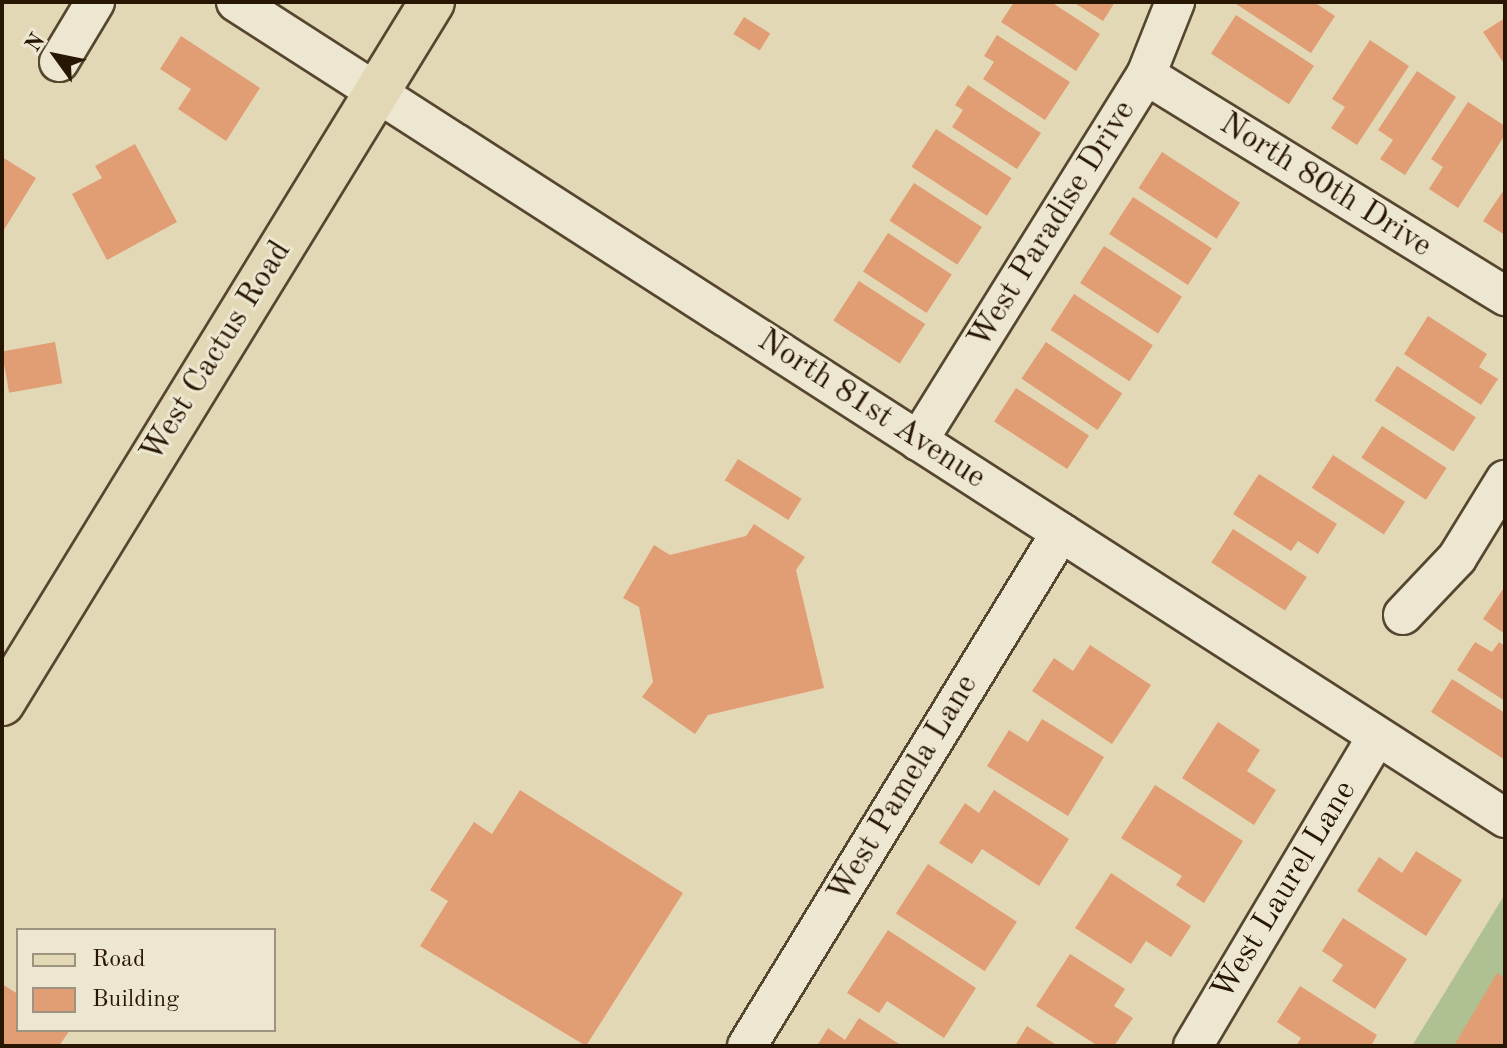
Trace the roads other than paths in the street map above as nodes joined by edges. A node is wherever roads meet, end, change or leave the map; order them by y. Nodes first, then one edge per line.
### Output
1 (95, 2) edge
2 (236, 2) edge
3 (432, 2) edge
4 (1175, 2) edge
5 (59, 62) dead end
6 (1146, 75) junction
7 (377, 92) junction
8 (1505, 296) edge
9 (918, 441) junction
10 (1505, 480) edge
11 (1061, 532) junction
12 (1403, 615) dead end
13 (2, 703) edge
14 (1377, 736) junction
15 (1505, 818) edge
16 (747, 1046) edge
17 (1193, 1046) edge

1 - 5 street
2 - 7 street, North 81st Avenue
3 - 7 main road, West Cactus Road
4 - 6 street, West Paradise Drive
6 - 8 street, North 80th Drive
6 - 9 street, West Paradise Drive
7 - 9 street, North 81st Avenue
7 - 13 main road, West Cactus Road
9 - 11 street, North 81st Avenue
10 - 12 street
11 - 14 street, North 81st Avenue
11 - 16 street, West Pamela Lane
14 - 15 street, North 81st Avenue
14 - 17 street, West Laurel Lane

